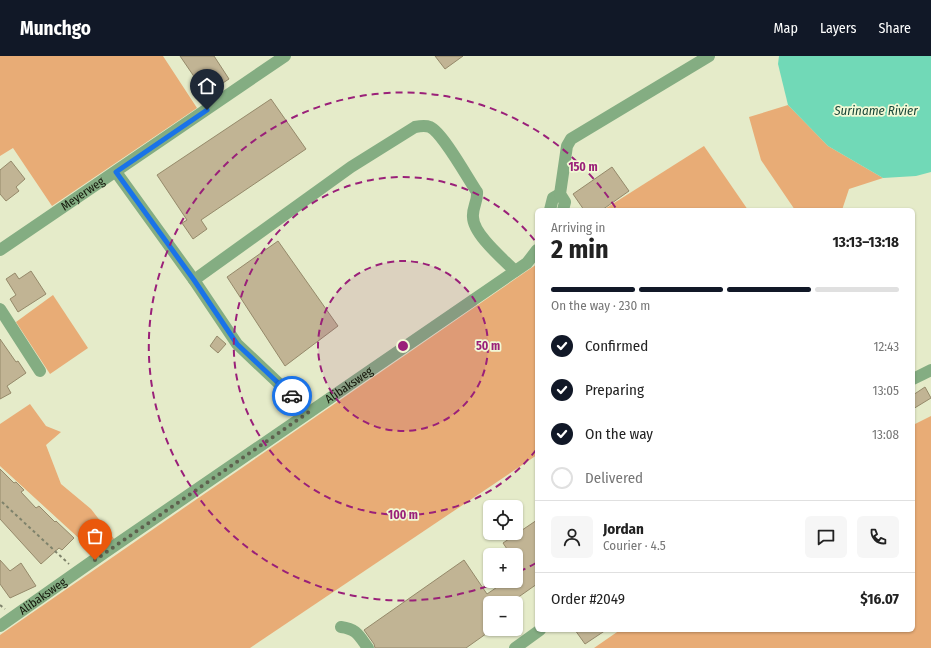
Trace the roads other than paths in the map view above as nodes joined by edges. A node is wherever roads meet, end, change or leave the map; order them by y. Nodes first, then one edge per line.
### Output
1 (284, 56) edge
2 (709, 56) edge
3 (116, 172) junction
4 (560, 194) junction
5 (551, 208) edge
6 (564, 208) edge
7 (0, 250) edge
8 (535, 253) edge
9 (515, 271) junction
10 (194, 280) junction
11 (0, 309) edge
12 (931, 370) edge
13 (40, 371) dead end
14 (915, 378) edge
15 (309, 412) junction
16 (0, 626) edge
17 (341, 627) dead end
18 (537, 632) edge
19 (368, 648) edge
20 (515, 648) edge

1 - 3 street, Meyerweg
2 - 4 street
3 - 7 street, Meyerweg
3 - 10 street
4 - 5 street
4 - 6 street
8 - 9 street, Alibaksweg
9 - 10 street
9 - 15 street, Alibaksweg
10 - 15 street
11 - 13 street
12 - 14 street
15 - 16 street, Alibaksweg
17 - 19 street
18 - 20 street

